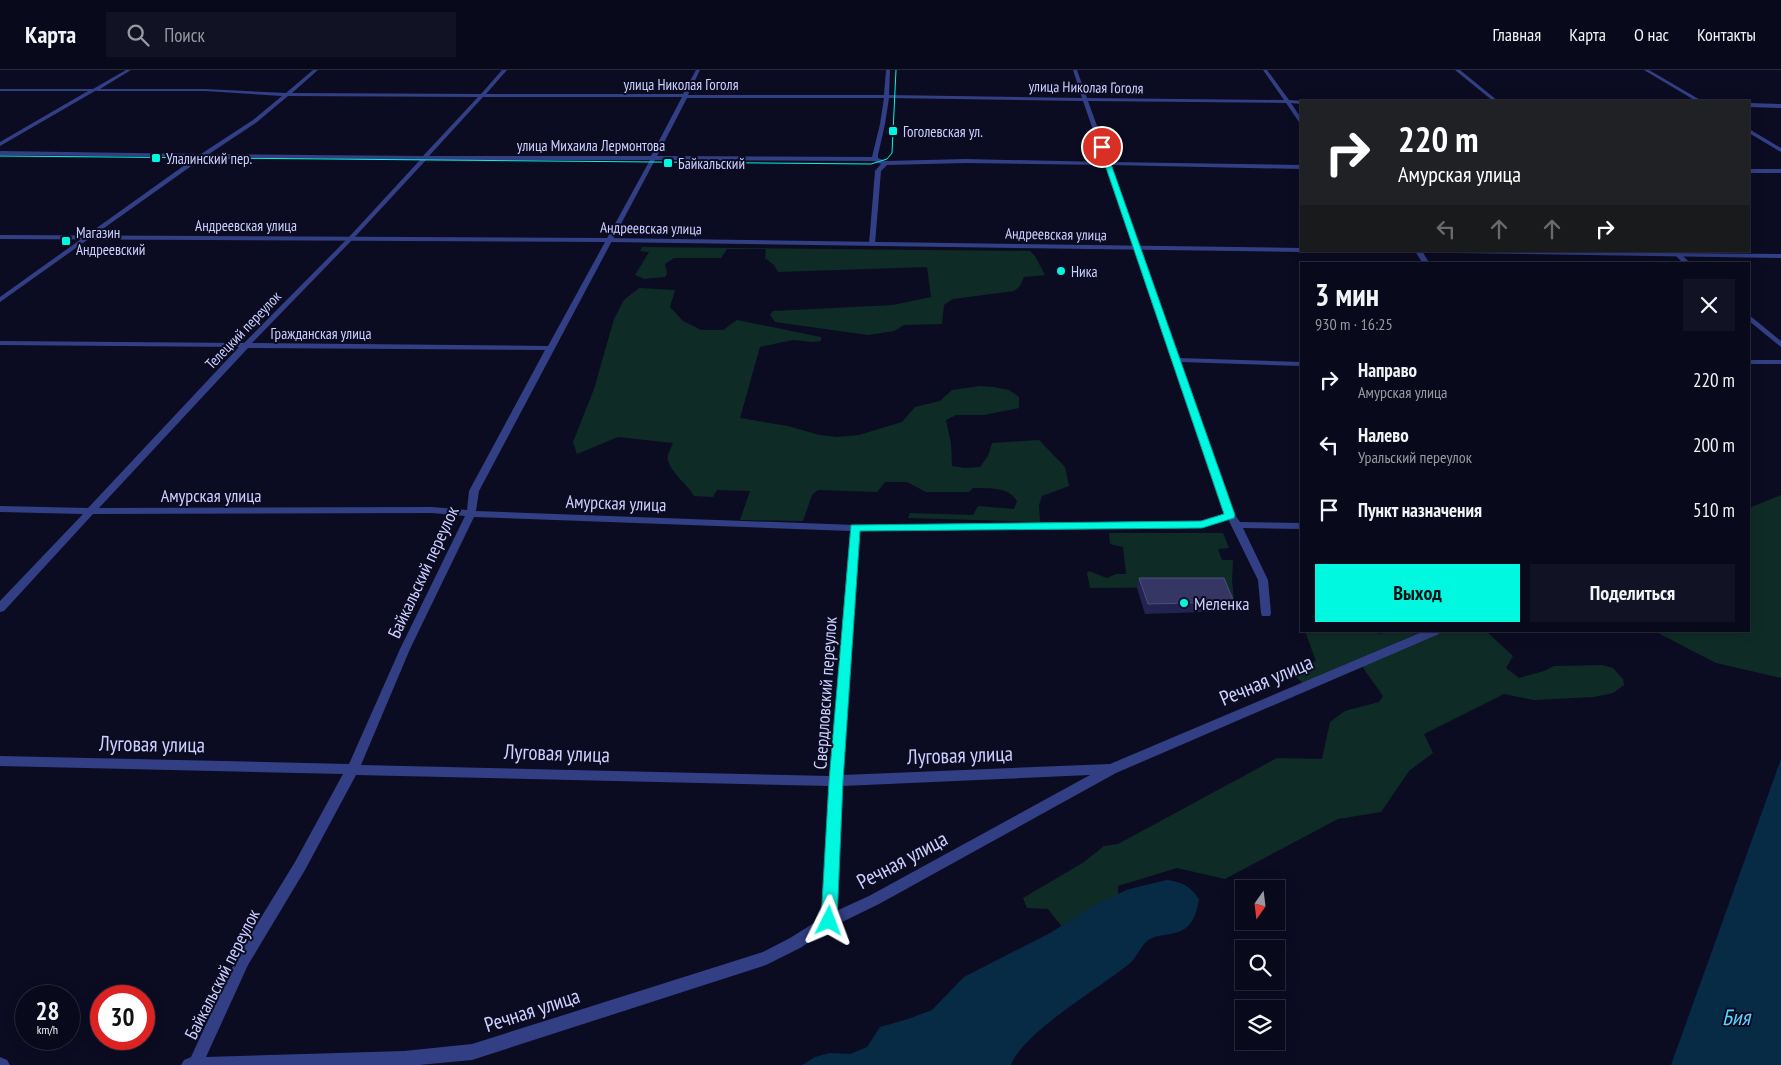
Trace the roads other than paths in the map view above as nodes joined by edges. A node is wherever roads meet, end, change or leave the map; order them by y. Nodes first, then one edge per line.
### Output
1 (129, 70) edge
2 (316, 70) edge
3 (505, 70) edge
4 (698, 70) edge
5 (888, 70) edge
6 (1075, 70) edge
7 (1265, 70) edge
8 (1457, 70) edge
9 (1646, 70) edge
10 (95, 89) junction
11 (0, 90) edge
12 (287, 93) junction
13 (482, 94) junction
14 (685, 96) junction
15 (887, 97) junction
16 (1084, 100) junction
17 (1495, 100) edge
18 (1697, 100) edge
19 (1286, 102) junction
20 (1300, 102) edge
21 (1750, 105) edge
22 (1781, 106) edge
23 (1300, 119) edge
24 (1750, 132) edge
25 (0, 144) edge
26 (1781, 150) edge
27 (0, 154) edge
28 (202, 156) junction
29 (422, 158) junction
30 (652, 158) junction
31 (875, 159) junction
32 (885, 163) junction
33 (1109, 165) junction
34 (1300, 167) edge
35 (1750, 171) edge
36 (1781, 171) edge
37 (0, 237) edge
38 (88, 238) junction
39 (351, 238) junction
40 (608, 240) junction
41 (872, 244) junction
42 (1136, 248) junction
43 (1300, 250) edge
44 (1566, 252) edge
45 (1676, 253) edge
46 (1781, 256) edge
47 (1686, 262) edge
48 (0, 300) edge
49 (1750, 318) edge
50 (0, 343) edge
51 (245, 346) junction
52 (1781, 346) edge
53 (551, 348) junction
54 (1176, 360) junction
55 (1750, 362) edge
56 (1781, 362) edge
57 (1300, 364) edge
58 (0, 509) edge
59 (91, 511) junction
60 (471, 514) junction
61 (1230, 515) junction
62 (1237, 525) junction
63 (1300, 526) edge
64 (854, 528) junction
65 (0, 608) edge
66 (1266, 613) dead end
67 (1433, 632) edge
68 (0, 761) edge
69 (353, 768) junction
70 (1112, 769) junction
71 (836, 781) junction
72 (829, 921) junction
73 (189, 1065) edge
74 (195, 1065) edge

1 - 10 street
2 - 12 street
3 - 13 street, Телецкий переулок
4 - 14 street, Байкальский переулок
5 - 15 street
6 - 16 street
7 - 19 street
8 - 17 street
9 - 18 street
10 - 11 street, улица Николая Гоголя
10 - 12 street, улица Николая Гоголя
10 - 25 street
12 - 13 street, улица Николая Гоголя
12 - 28 street
13 - 14 street, улица Николая Гоголя
13 - 29 street, Телецкий переулок
14 - 15 street, улица Николая Гоголя
14 - 30 street, Байкальский переулок
15 - 16 street, улица Николая Гоголя
15 - 31 street
16 - 19 street, улица Николая Гоголя
16 - 33 street
19 - 20 street, улица Николая Гоголя
19 - 23 street
21 - 22 street
24 - 26 street
27 - 28 street, улица Михаила Лермонтова
28 - 29 street, улица Михаила Лермонтова
28 - 38 street
29 - 30 street, улица Михаила Лермонтова
29 - 39 street, Телецкий переулок
30 - 31 street, улица Михаила Лермонтова
30 - 40 street, Байкальский переулок
31 - 32 street, улица Михаила Лермонтова
32 - 33 street, улица Михаила Лермонтова
32 - 41 street
33 - 34 street, улица Михаила Лермонтова
33 - 42 street
35 - 36 street
37 - 38 street, Андреевская улица
38 - 39 street, Андреевская улица
38 - 48 street
39 - 40 street, Андреевская улица
39 - 51 street, Телецкий переулок
40 - 41 street, Андреевская улица
40 - 53 street, Байкальский переулок
41 - 42 street, Андреевская улица
42 - 43 street, Андреевская улица
42 - 54 street
44 - 45 street
45 - 46 street
45 - 47 street
49 - 52 street
50 - 51 street, Гражданская улица
51 - 53 street, Гражданская улица
51 - 59 street, Телецкий переулок
53 - 60 street, Байкальский переулок
54 - 57 street
54 - 61 street
55 - 56 street
58 - 59 street, Амурская улица
59 - 60 street, Амурская улица
59 - 65 street, Телецкий переулок
60 - 64 street, Амурская улица
60 - 69 street, Байкальский переулок
61 - 62 street
61 - 64 street, Амурская улица
62 - 63 street
62 - 66 street
64 - 71 street, Свердловский переулок
67 - 70 street, Речная улица
68 - 69 street, Луговая улица
69 - 71 street, Луговая улица
69 - 74 street, Байкальский переулок
70 - 71 street, Луговая улица
70 - 72 street, Речная улица
71 - 72 street, Свердловский переулок
72 - 74 street, Речная улица
73 - 74 street, Речная улица

